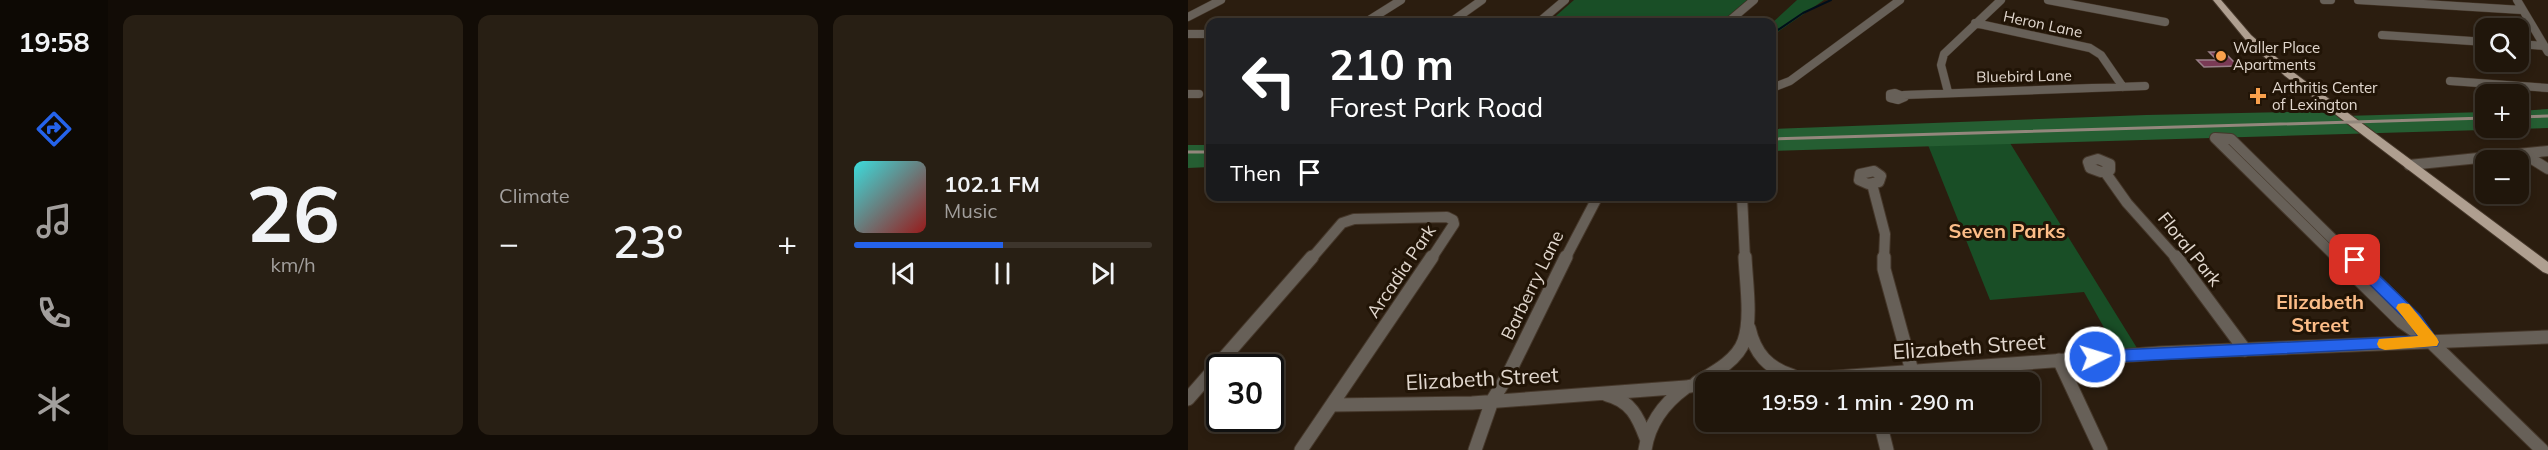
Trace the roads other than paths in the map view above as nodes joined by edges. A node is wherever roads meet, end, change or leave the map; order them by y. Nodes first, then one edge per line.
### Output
1 (1221, 0) edge
2 (1401, 0) edge
3 (1482, 0) edge
4 (1565, 0) edge
5 (1754, 0) edge
6 (1900, 0) edge
7 (2001, 0) edge
8 (2048, 0) edge
9 (2102, 0) edge
10 (2217, 0) edge
11 (2324, 0) edge
12 (2331, 0) edge
13 (2358, 0) edge
14 (2517, 0) edge
15 (2094, 9) junction
16 (2522, 10) junction
17 (1188, 16) edge
18 (1372, 18) edge
19 (1457, 18) edge
20 (1544, 18) edge
21 (1733, 18) edge
22 (2165, 22) dead end
23 (1976, 23) junction
24 (1188, 34) edge
25 (1206, 34) edge
26 (2382, 35) dead end
27 (2475, 41) edge
28 (2529, 46) edge
29 (2546, 49) edge
30 (2450, 81) dead end
31 (1776, 86) edge
32 (2145, 86) dead end
33 (2123, 87) junction
34 (2548, 88) edge
35 (1948, 92) junction
36 (1188, 94) edge
37 (1199, 94) dead end
38 (1904, 95) dead end
39 (2548, 152) edge
40 (2529, 154) edge
41 (2529, 157) edge
42 (2475, 159) edge
43 (2409, 165) junction
44 (2548, 169) edge
45 (2104, 172) dead end
46 (1872, 184) dead end
47 (1592, 201) edge
48 (1742, 201) edge
49 (2310, 216) junction
50 (2296, 218) junction
51 (2548, 269) edge
52 (1747, 313) junction
53 (2548, 337) edge
54 (2431, 342) junction
55 (2245, 350) junction
56 (2059, 360) junction
57 (1912, 371) junction
58 (1715, 372) edge
59 (1777, 372) edge
60 (1906, 372) edge
61 (1695, 384) edge
62 (1695, 384) edge
63 (1592, 393) junction
64 (1188, 399) edge
65 (1492, 401) junction
66 (1332, 405) junction
67 (1882, 432) edge
68 (1645, 444) edge
69 (1301, 450) edge
70 (1475, 450) edge
71 (1887, 450) edge
72 (2101, 450) edge
73 (2542, 450) edge

1 - 17 street
2 - 18 street
3 - 19 street
4 - 20 street
5 - 21 street
6 - 31 street
7 - 23 street
8 - 15 street
9 - 15 street
10 - 43 main road
11 - 12 street
13 - 16 street
14 - 16 street
15 - 22 street
16 - 29 street
23 - 33 street, Heron Lane
23 - 35 street
24 - 25 street
26 - 27 street
28 - 29 street
30 - 34 street
32 - 33 street, Bluebird Lane
33 - 35 street, Bluebird Lane
35 - 38 street, Bluebird Lane
36 - 37 street
39 - 40 street
41 - 44 street
42 - 43 street
43 - 51 main road
45 - 55 street, Floral Park
46 - 57 street
47 - 65 street, Barberry Lane
48 - 52 street
49 - 50 street
49 - 50 street
49 - 54 street
50 - 54 street
52 - 58 street
52 - 59 street
53 - 54 street, Elizabeth Street
54 - 55 street, Elizabeth Street
54 - 73 street
55 - 56 street, Elizabeth Street
56 - 57 street, Elizabeth Street
56 - 72 street
57 - 60 street, Elizabeth Street
61 - 63 street, Elizabeth Street
62 - 68 street
63 - 65 street, Elizabeth Street
63 - 68 street
64 - 66 street, Arcadia Park
65 - 66 street, Elizabeth Street
65 - 70 street, Barberry Lane
66 - 69 street, Arcadia Park
67 - 71 street

